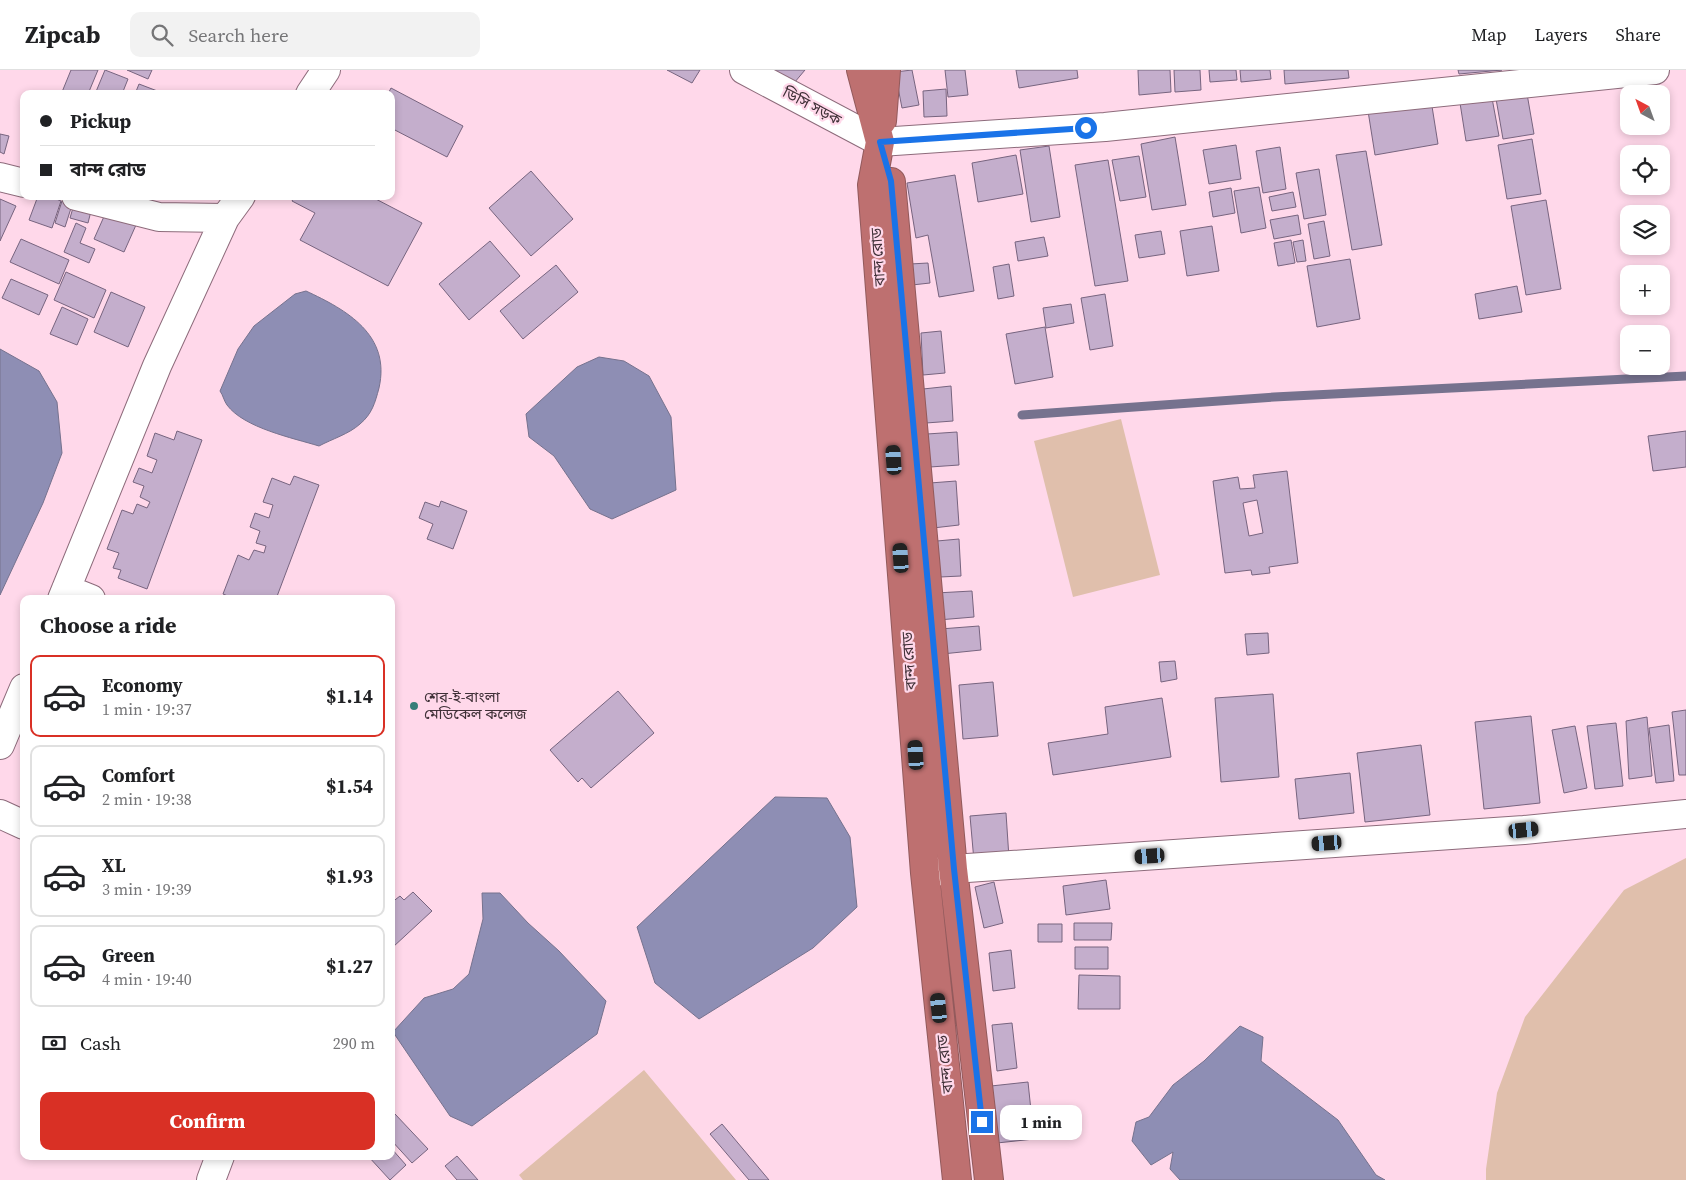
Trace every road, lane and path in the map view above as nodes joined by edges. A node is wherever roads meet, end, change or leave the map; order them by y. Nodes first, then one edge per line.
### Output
1 (326, 70) edge
2 (744, 70) edge
3 (861, 70) edge
4 (886, 70) edge
5 (1655, 70) edge
6 (313, 90) edge
7 (880, 142) junction
8 (0, 177) edge
9 (20, 182) edge
10 (92, 200) edge
11 (238, 200) edge
12 (225, 218) junction
13 (64, 594) edge
14 (20, 698) edge
15 (0, 745) edge
16 (0, 814) edge
17 (1686, 814) edge
18 (20, 823) edge
19 (954, 869) junction
20 (925, 873) junction
21 (218, 1160) edge
22 (211, 1180) edge
23 (957, 1180) edge
24 (989, 1180) edge

1 - 6 street
2 - 7 street, ডিসি সড়ক
3 - 7 highway, বান্দ রোড
4 - 7 highway, বান্দ রোড
5 - 7 street
7 - 19 highway, বান্দ রোড
7 - 20 highway, বান্দ রোড
8 - 9 street
10 - 12 street
11 - 12 street
12 - 13 street
14 - 15 street
16 - 18 street
17 - 19 street
19 - 20 street
19 - 24 highway, বান্দ রোড
20 - 23 highway, বান্দ রোড
21 - 22 street

